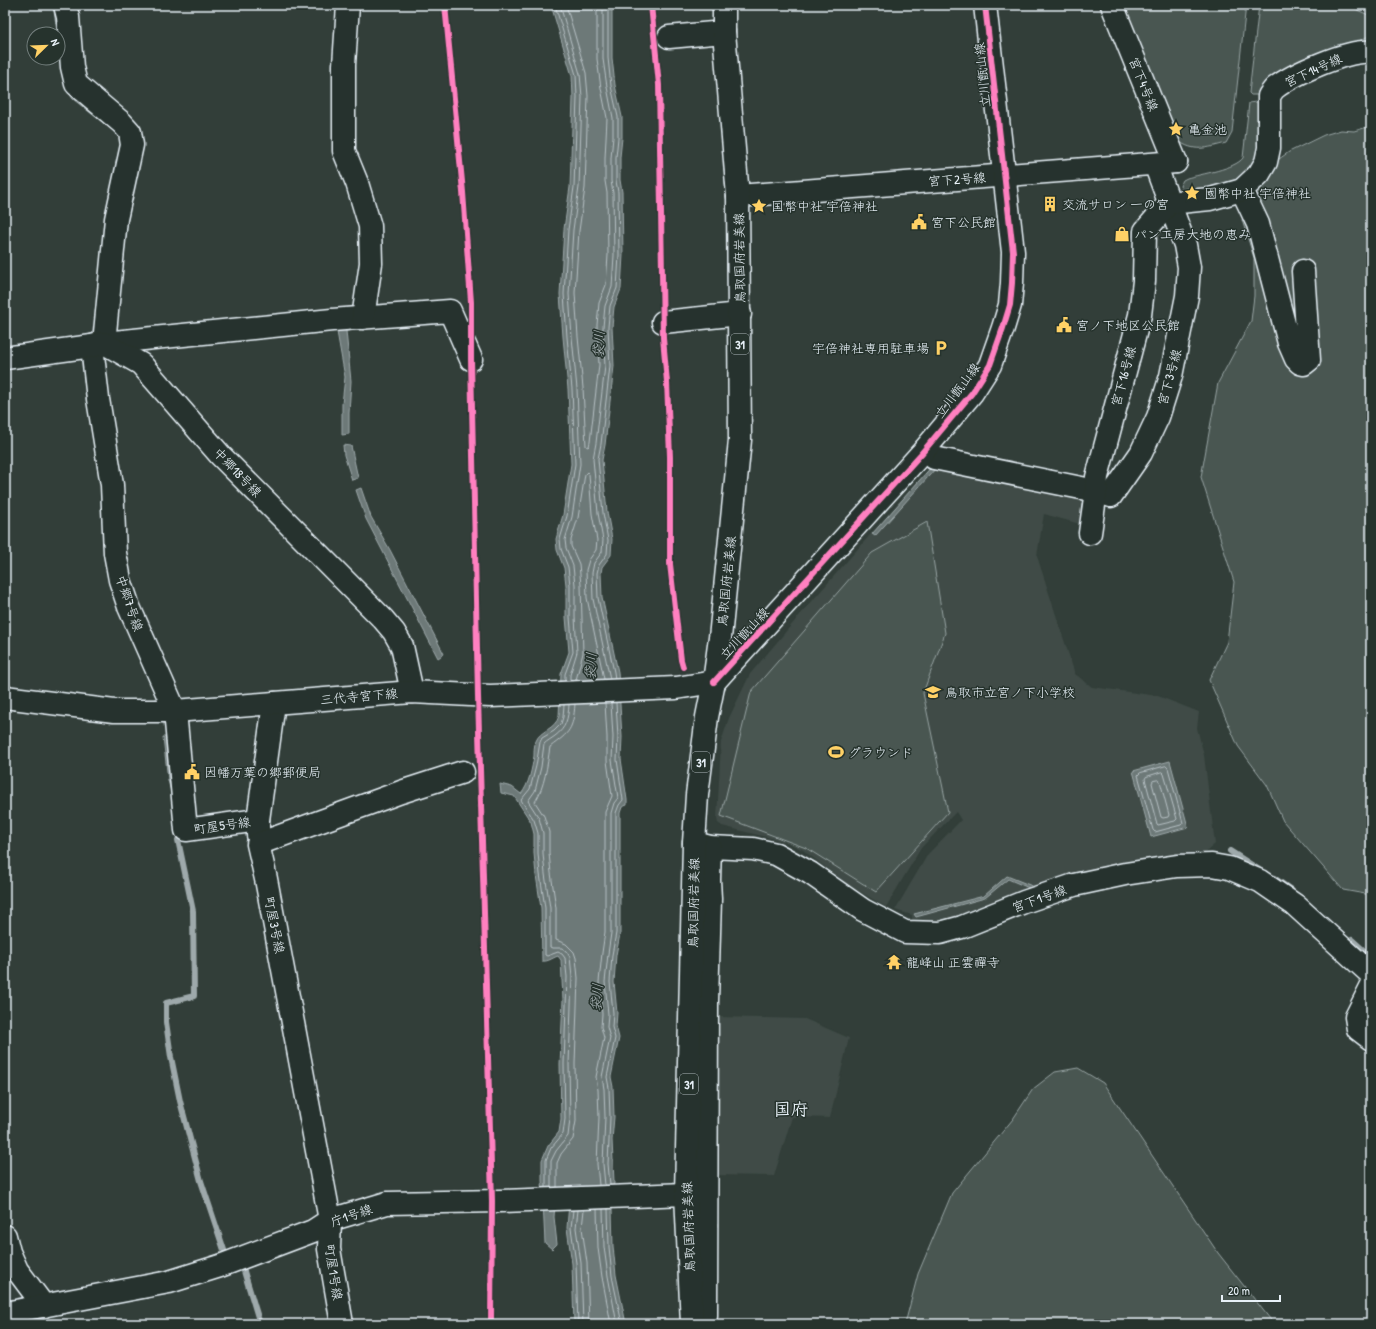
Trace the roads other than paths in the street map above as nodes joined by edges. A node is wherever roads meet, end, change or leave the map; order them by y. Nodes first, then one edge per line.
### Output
1 (65, 5) edge
2 (348, 5) edge
3 (724, 5) edge
4 (986, 5) edge
5 (1112, 5) edge
6 (724, 32) junction
7 (669, 37) dead end
8 (1371, 52) edge
9 (1166, 163) junction
10 (1005, 175) junction
11 (1242, 190) junction
12 (738, 196) junction
13 (1169, 203) junction
14 (1303, 271) dead end
15 (740, 314) junction
16 (363, 318) junction
17 (663, 322) dead end
18 (98, 344) junction
19 (5, 358) edge
20 (471, 359) dead end
21 (934, 458) dead end
22 (1096, 491) junction
23 (1090, 533) dead end
24 (714, 682) junction
25 (412, 692) junction
26 (5, 698) edge
27 (274, 703) junction
28 (175, 711) junction
29 (463, 772) dead end
30 (258, 820) junction
31 (186, 830) joint
32 (258, 844) junction
33 (702, 845) junction
34 (1371, 974) edge
35 (1371, 987) edge
36 (1371, 1039) edge
37 (678, 1195) junction
38 (330, 1220) junction
39 (5, 1236) edge
40 (44, 1306) junction
41 (5, 1313) edge
42 (342, 1324) edge
43 (692, 1324) edge
44 (704, 1324) edge

1 - 18 street, 中郷7号線
2 - 16 street
3 - 6 street, 鳥取国府岩美線 / 31
4 - 10 street, 立川甑山線
5 - 9 street, 宮下4号線
6 - 7 street
6 - 12 street, 鳥取国府岩美線 / 31
8 - 11 street, 宮下14号線
9 - 10 street, 宮下2号線
9 - 13 street, 宮下3号線
10 - 12 street, 宮下2号線
10 - 24 street, 立川甑山線
11 - 13 street, 宮下14号線
11 - 14 street
12 - 15 street, 鳥取国府岩美線 / 31
13 - 22 street, 宮下16号線
13 - 22 street, 宮下3号線
15 - 17 street
15 - 24 street, 鳥取国府岩美線 / 31
16 - 18 street
16 - 20 street
18 - 19 street
18 - 25 street, 中郷18号線
18 - 28 street, 中郷7号線
21 - 22 street
22 - 23 street, 宮下16号線
24 - 25 street, 三代寺宮下線
24 - 33 street, 鳥取国府岩美線 / 31
25 - 27 street, 三代寺宮下線
26 - 28 street, 三代寺宮下線
27 - 28 street, 三代寺宮下線
27 - 30 street
28 - 31 street, 中郷7号線
29 - 32 street
30 - 31 street, 町屋5号線
30 - 32 street, 町屋5号線
32 - 38 street, 町屋3号線
33 - 34 street, 宮下1号線
33 - 37 street, 鳥取国府岩美線 / 31
33 - 44 street
35 - 36 street
37 - 38 street, 庁1号線
37 - 43 street, 鳥取国府岩美線 / 31
38 - 40 street, 庁1号線
38 - 42 street, 町屋1号線
39 - 40 street
40 - 41 street, 庁1号線

